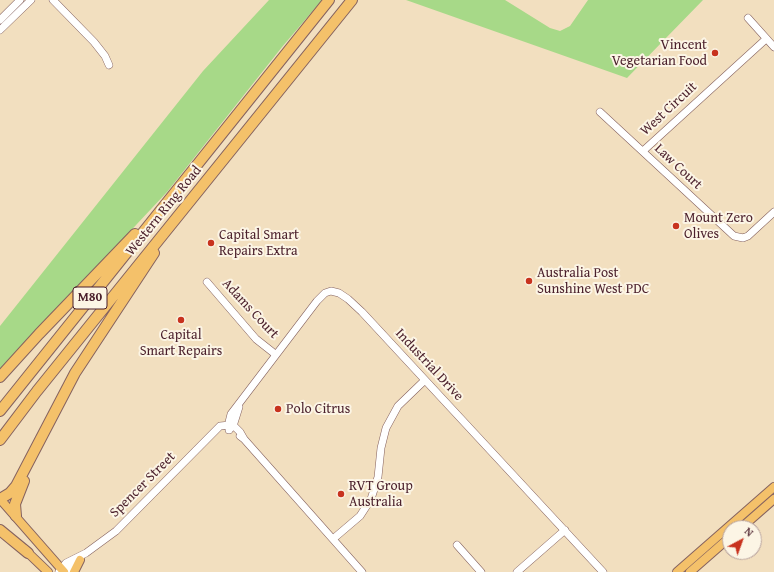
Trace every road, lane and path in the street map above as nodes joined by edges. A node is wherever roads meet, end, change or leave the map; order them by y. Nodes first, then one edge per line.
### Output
1 (20, 0) edge
2 (31, 0) edge
3 (53, 0) edge
4 (329, 0) edge
5 (351, 1) edge
6 (748, 18) dead end
7 (0, 20) edge
8 (0, 30) edge
9 (766, 39) junction
10 (774, 47) edge
11 (109, 65) dead end
12 (600, 112) dead end
13 (643, 151) junction
14 (180, 187) junction
15 (774, 212) edge
16 (174, 221) junction
17 (207, 282) dead end
18 (275, 354) junction
19 (0, 377) edge
20 (426, 380) junction
21 (0, 410) edge
22 (230, 427) junction
23 (47, 428) junction
24 (0, 440) edge
25 (774, 487) edge
26 (0, 499) edge
27 (774, 499) edge
28 (16, 516) junction
29 (750, 520) edge
30 (0, 523) edge
31 (0, 530) edge
32 (565, 530) junction
33 (333, 539) junction
34 (722, 544) edge
35 (457, 545) dead end
36 (28, 553) junction
37 (86, 553) junction
38 (80, 560) junction
39 (62, 571) edge
40 (48, 572) edge
41 (74, 572) edge
42 (362, 572) edge
43 (481, 572) edge
44 (517, 572) edge
45 (603, 572) edge
46 (677, 572) edge
47 (690, 572) edge

1 - 7 street
2 - 8 street
3 - 11 street
4 - 14 highway, Western Ring Road / M80
5 - 16 highway, Western Ring Road / M80
6 - 9 street
9 - 10 street
9 - 13 street, West Circuit
12 - 13 street, Law Court
13 - 15 street, Law Court
14 - 19 highway
14 - 21 highway, Western Ring Road / M80
16 - 23 highway
16 - 24 highway, Western Ring Road / M80
17 - 18 street, Adams Court
18 - 20 street, Industrial Drive
18 - 22 street, Industrial Drive
20 - 32 street, Industrial Drive
20 - 33 street
22 - 33 street
22 - 37 street, Spencer Street
23 - 26 highway
23 - 28 highway
25 - 46 main road
26 - 28 main road
27 - 29 main road
28 - 39 main road
30 - 36 main road
31 - 36 highway
32 - 44 street
32 - 45 street, Industrial Drive
33 - 42 street
34 - 47 main road
35 - 43 street
36 - 40 main road
37 - 38 street, Spencer Street
37 - 39 street, Spencer Street
38 - 39 street, Spencer Street
38 - 41 main road

